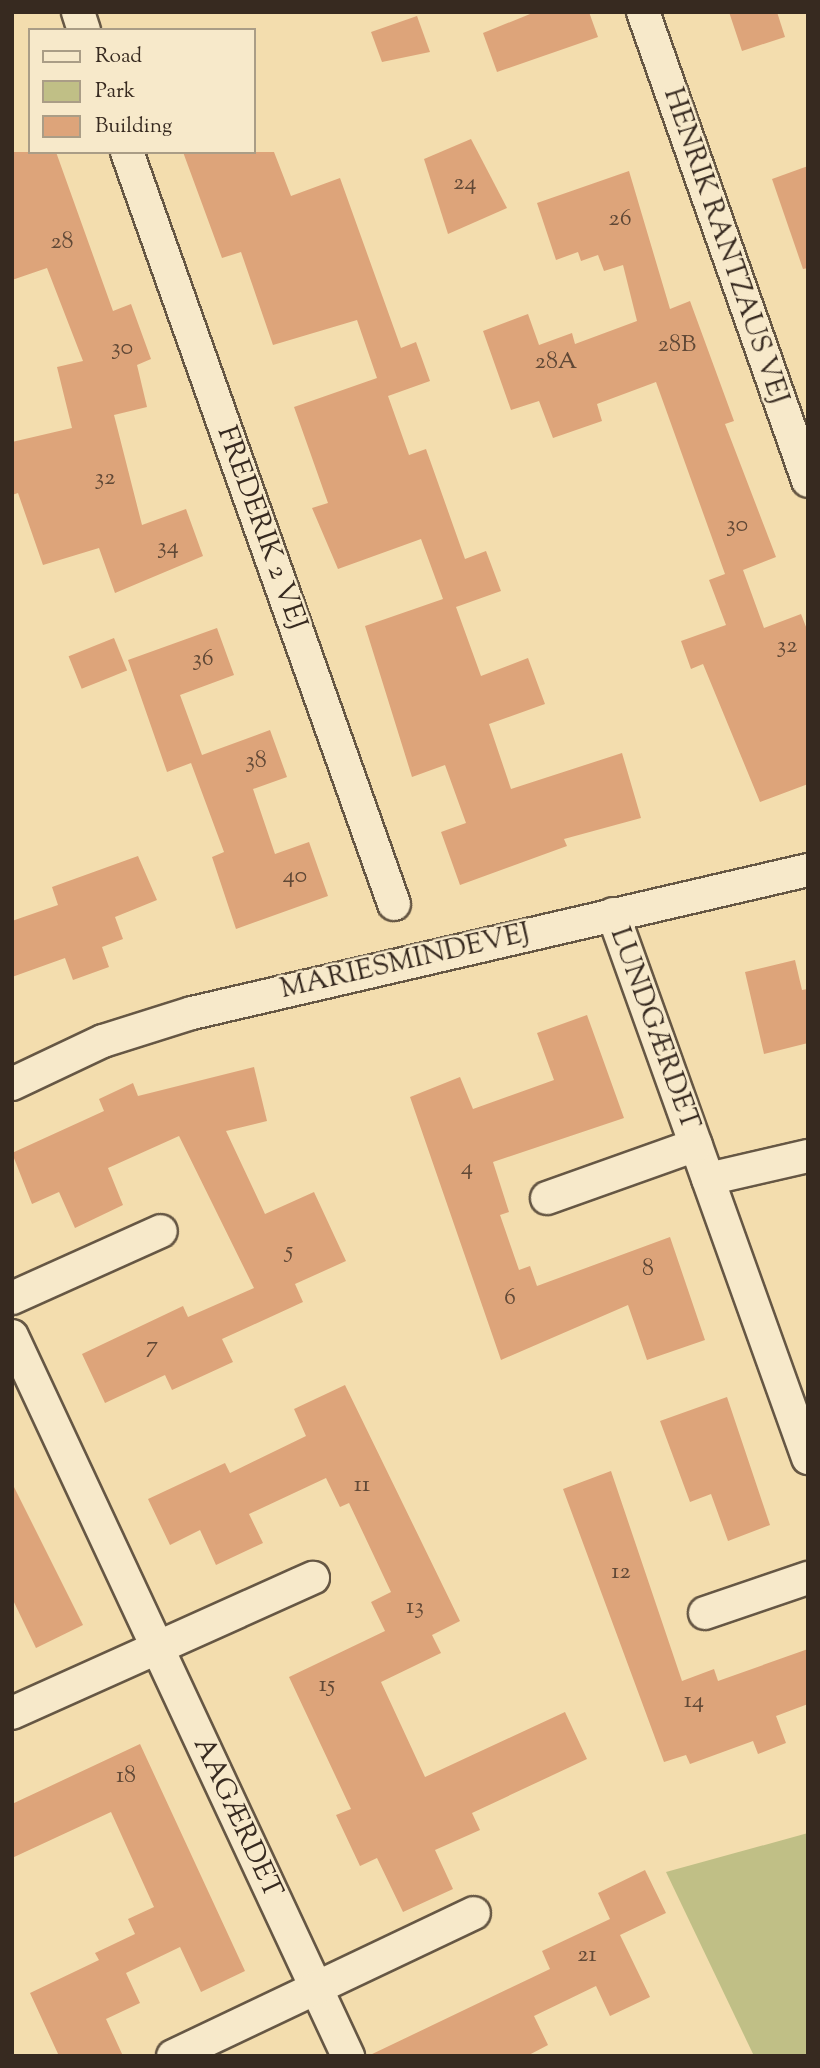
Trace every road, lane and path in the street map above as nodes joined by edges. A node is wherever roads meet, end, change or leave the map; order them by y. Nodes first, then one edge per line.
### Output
1 (643, 12) edge
2 (128, 154) edge
3 (808, 481) edge
4 (808, 870) edge
5 (394, 904) dead end
6 (612, 914) junction
7 (12, 1084) edge
8 (696, 1145) junction
9 (808, 1156) edge
10 (708, 1179) junction
11 (547, 1198) dead end
12 (161, 1231) dead end
13 (12, 1298) edge
14 (12, 1336) edge
15 (808, 1458) edge
16 (313, 1578) dead end
17 (808, 1578) edge
18 (705, 1613) dead end
19 (158, 1647) junction
20 (12, 1713) edge
21 (474, 1913) dead end
22 (316, 1988) junction
23 (173, 2056) edge
24 (348, 2056) edge

1 - 3 street, HENRIK RANTZAUS VEJ
2 - 5 street, FREDERIK 2 VEJ
4 - 6 street, MARIESMINDEVEJ
6 - 7 street, MARIESMINDEVEJ
6 - 8 street, LUNDGÆRDET
8 - 10 street, LUNDGÆRDET
8 - 11 street, LUNDGÆRDET
9 - 10 street
10 - 15 street, LUNDGÆRDET
12 - 13 street
14 - 19 street, AAGÆRDET
16 - 19 street
17 - 18 street
19 - 20 street
19 - 22 street, AAGÆRDET
21 - 22 street
22 - 23 street
22 - 24 street, AAGÆRDET

